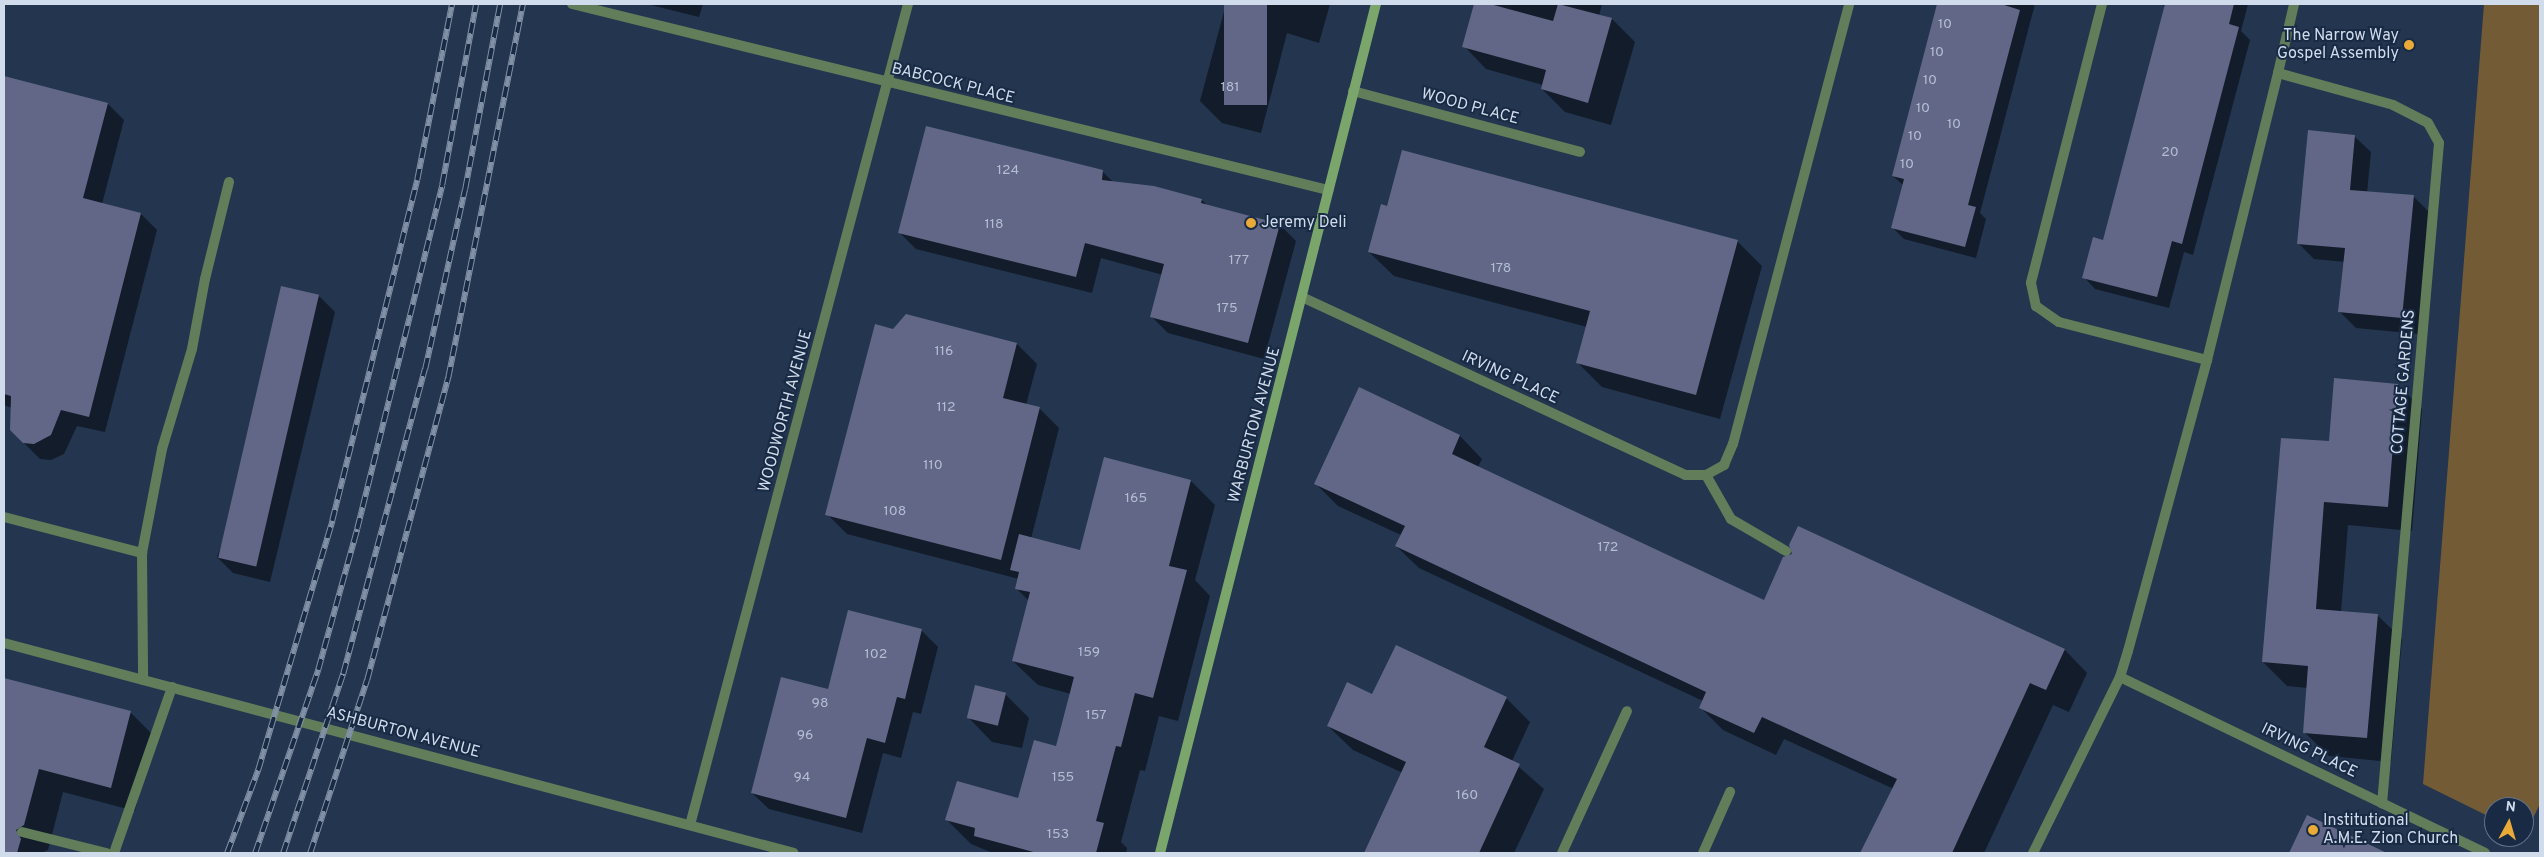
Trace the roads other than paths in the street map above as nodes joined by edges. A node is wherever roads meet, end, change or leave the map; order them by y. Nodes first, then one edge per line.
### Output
1 (572, 4) edge
2 (908, 4) edge
3 (1376, 4) edge
4 (1849, 4) edge
5 (2102, 4) edge
6 (2294, 4) edge
7 (2278, 73) junction
8 (889, 84) junction
9 (1353, 91) junction
10 (1580, 152) dead end
11 (229, 182) dead end
12 (1328, 190) junction
13 (1304, 298) junction
14 (2207, 360) junction
15 (1706, 475) junction
16 (4, 517) edge
17 (1786, 551) dead end
18 (142, 553) junction
19 (4, 643) edge
20 (2120, 677) junction
21 (143, 680) junction
22 (172, 687) junction
23 (1626, 712) dead end
24 (1730, 792) dead end
25 (2382, 804) junction
26 (690, 825) junction
27 (22, 832) dead end
28 (106, 853) edge
29 (114, 853) edge
30 (794, 853) edge
31 (1160, 853) edge
32 (1562, 853) edge
33 (1703, 853) edge
34 (2032, 853) edge
35 (2485, 853) edge

1 - 8 street, BABCOCK PLACE
2 - 8 street, WOODWORTH AVENUE
3 - 9 street, WARBURTON AVENUE
4 - 15 street
5 - 14 street
6 - 7 street
7 - 14 street
7 - 25 street, COTTAGE GARDENS
8 - 12 street, BABCOCK PLACE
8 - 26 street, WOODWORTH AVENUE
9 - 10 street, WOOD PLACE
9 - 12 street, WARBURTON AVENUE
11 - 18 street
12 - 13 street, WARBURTON AVENUE
13 - 15 street, IRVING PLACE
13 - 31 street, WARBURTON AVENUE
14 - 20 street
15 - 17 street
16 - 18 street
18 - 21 street
19 - 21 street, ASHBURTON AVENUE
20 - 25 street, IRVING PLACE
20 - 34 street
21 - 22 street, ASHBURTON AVENUE
22 - 26 street, ASHBURTON AVENUE
22 - 29 street
23 - 32 street
24 - 33 street
25 - 35 street, IRVING PLACE
26 - 30 street, ASHBURTON AVENUE
27 - 28 street

